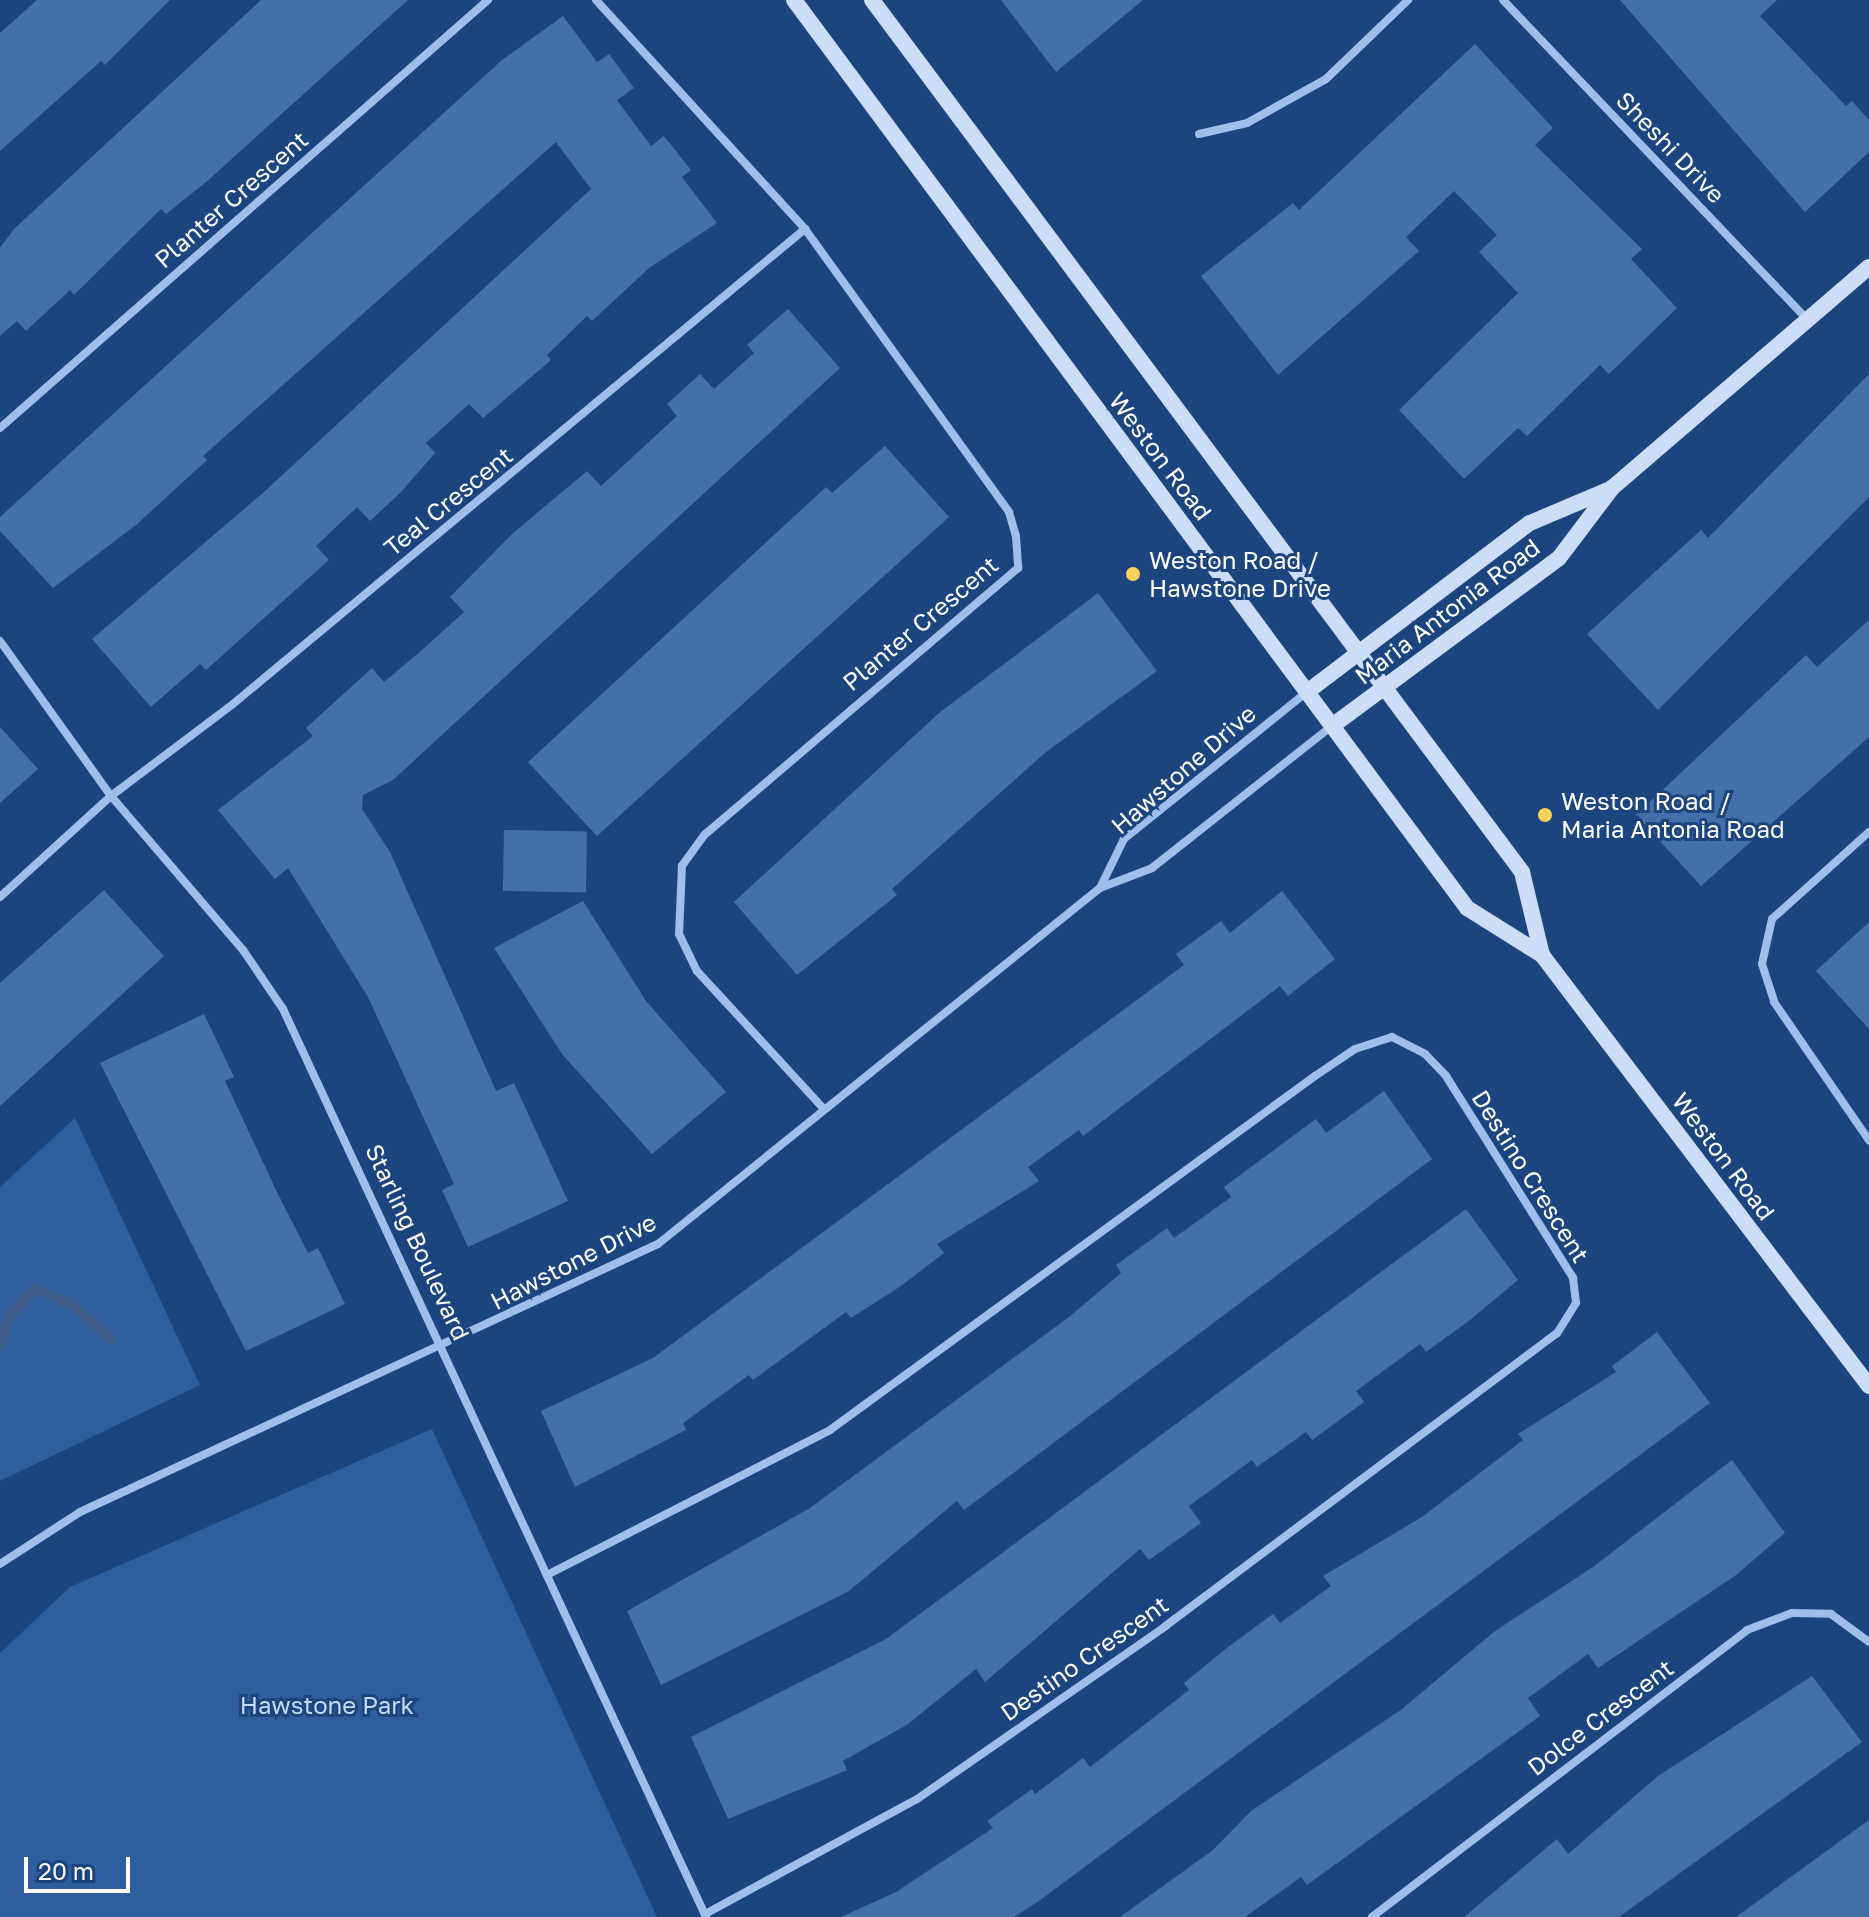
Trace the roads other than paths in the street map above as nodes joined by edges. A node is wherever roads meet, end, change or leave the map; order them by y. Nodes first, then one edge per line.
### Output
1 (488, 0) edge
2 (596, 0) edge
3 (794, 0) edge
4 (872, 0) edge
5 (1408, 0) edge
6 (1503, 0) edge
7 (1199, 134) dead end
8 (805, 229) junction
9 (1869, 267) edge
10 (1810, 322) junction
11 (0, 428) edge
12 (1612, 488) junction
13 (0, 641) edge
14 (1359, 654) junction
15 (1384, 688) junction
16 (1307, 692) junction
17 (1332, 726) junction
18 (111, 796) junction
19 (1869, 832) edge
20 (1100, 888) junction
21 (0, 897) edge
22 (1542, 955) junction
23 (823, 1108) junction
24 (1869, 1140) edge
25 (444, 1347) junction
26 (1869, 1386) edge
27 (0, 1564) edge
28 (547, 1575) junction
29 (1869, 1642) edge
30 (706, 1916) edge
31 (1372, 1917) edge

1 - 11 street, Planter Crescent
2 - 8 street, Planter Crescent
3 - 16 main road, Weston Road
4 - 14 main road, Weston Road
5 - 7 street
6 - 10 street, Sheshi Drive
8 - 18 street, Teal Crescent
8 - 23 street, Planter Crescent
9 - 10 main road, Maria Antonia Road
10 - 12 main road, Maria Antonia Road
12 - 14 main road, Maria Antonia Road
12 - 15 main road, Maria Antonia Road
13 - 18 street, Starling Boulevard
14 - 15 main road, Weston Road
14 - 16 main road, Maria Antonia Road
15 - 17 main road, Maria Antonia Road
15 - 22 main road, Weston Road
16 - 17 main road, Weston Road
16 - 20 street, Hawstone Drive
17 - 20 street, Hawstone Drive
17 - 22 main road, Weston Road
18 - 21 street, Teal Crescent
18 - 25 street, Starling Boulevard
19 - 24 street
20 - 23 street, Hawstone Drive
22 - 26 main road, Weston Road
23 - 25 street, Hawstone Drive
25 - 27 street, Hawstone Drive
25 - 28 street, Starling Boulevard
28 - 30 street, Starling Boulevard
28 - 30 street, Destino Crescent
29 - 31 street, Dolce Crescent

